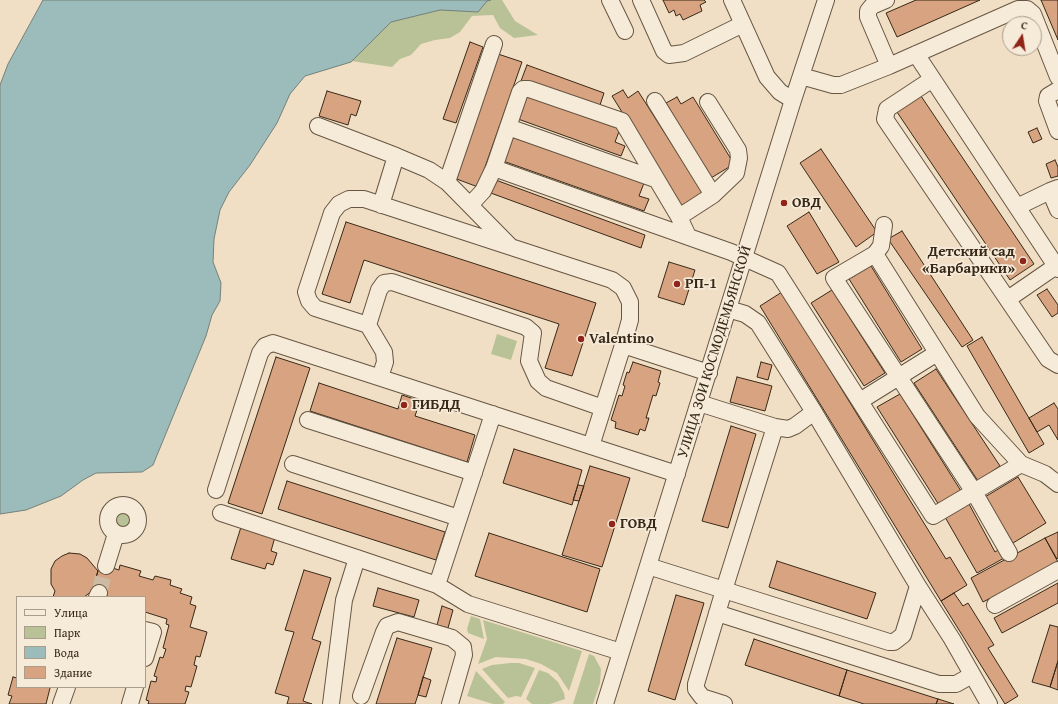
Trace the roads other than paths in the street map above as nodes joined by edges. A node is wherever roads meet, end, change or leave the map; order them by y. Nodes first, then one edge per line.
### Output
1 (610, 0) edge
2 (641, 0) edge
3 (732, 0) edge
4 (826, 0) edge
5 (886, 0) edge
6 (743, 24) junction
7 (625, 31) dead end
8 (494, 44) dead end
9 (916, 54) junction
10 (889, 66) junction
11 (801, 76) junction
12 (1058, 77) edge
13 (931, 80) junction
14 (1058, 90) edge
15 (793, 100) junction
16 (656, 101) dead end
17 (708, 102) dead end
18 (318, 126) dead end
19 (508, 127) junction
20 (1058, 131) edge
21 (396, 156) junction
22 (494, 168) junction
23 (655, 178) junction
24 (447, 182) junction
25 (1054, 190) edge
26 (713, 196) junction
27 (470, 204) junction
28 (381, 205) junction
29 (1017, 207) junction
30 (1058, 210) edge
31 (679, 217) junction
32 (884, 225) dead end
33 (688, 236) junction
34 (510, 246) junction
35 (875, 254) junction
36 (744, 257) junction
37 (1057, 268) edge
38 (1008, 299) junction
39 (728, 309) junction
40 (368, 325) junction
41 (623, 345) junction
42 (936, 352) junction
43 (1058, 365) edge
44 (709, 373) junction
45 (380, 377) junction
46 (898, 377) junction
47 (860, 401) junction
48 (700, 403) junction
49 (603, 408) junction
50 (814, 412) junction
51 (493, 414) junction
52 (308, 420) dead end
53 (775, 427) junction
54 (591, 446) junction
55 (293, 464) dead end
56 (1022, 464) junction
57 (474, 473) junction
58 (677, 474) junction
59 (1058, 484) edge
60 (216, 490) dead end
61 (974, 492) junction
62 (221, 513) dead end
63 (459, 518) junction
64 (116, 534) dead end
65 (1009, 553) dead end
66 (357, 558) junction
67 (106, 566) tunnel mouth
68 (648, 566) junction
69 (1058, 570) edge
70 (437, 585) junction
71 (918, 586) junction
72 (724, 590) junction
73 (995, 605) dead end
74 (717, 613) junction
75 (146, 630) edge
76 (621, 652) junction
77 (146, 655) edge
78 (972, 674) junction
79 (67, 688) edge
80 (135, 688) edge
81 (361, 696) dead end
82 (61, 704) edge
83 (130, 704) edge
84 (331, 704) edge
85 (450, 704) edge
86 (605, 704) edge
87 (724, 704) edge
88 (989, 704) edge

1 - 7 street
2 - 6 street
3 - 6 street
4 - 11 street, УЛИЦА ЗОИ КОСМОДЕМЬЯНСКОЙ
5 - 10 street
6 - 15 street
8 - 24 street
9 - 10 street
9 - 12 street
9 - 13 street
10 - 11 street
11 - 15 street, УЛИЦА ЗОИ КОСМОДЕМЬЯНСКОЙ
13 - 29 street
13 - 38 street
14 - 20 street
15 - 36 street, УЛИЦА ЗОИ КОСМОДЕМЬЯНСКОЙ
16 - 26 street
17 - 26 street
18 - 21 street
19 - 22 street
19 - 23 street
19 - 23 street
21 - 24 street
21 - 28 street
22 - 27 street
22 - 33 street
23 - 31 street
24 - 27 street
25 - 29 street
25 - 30 street
26 - 31 street
27 - 34 street
28 - 34 street
28 - 40 street
29 - 37 street
31 - 33 street
32 - 35 street
33 - 36 street
34 - 41 street
35 - 42 street
35 - 46 street
36 - 39 street, УЛИЦА ЗОИ КОСМОДЕМЬЯНСКОЙ
36 - 47 street
37 - 38 street
38 - 43 street
39 - 44 street, УЛИЦА ЗОИ КОСМОДЕМЬЯНСКОЙ
39 - 50 street
40 - 45 street
40 - 49 street
41 - 44 street
41 - 49 street
42 - 46 street
42 - 56 street
44 - 48 street, УЛИЦА ЗОИ КОСМОДЕМЬЯНСКОЙ
45 - 51 street
45 - 60 street
46 - 47 street
46 - 61 street
47 - 61 street
48 - 53 street
48 - 58 street, УЛИЦА ЗОИ КОСМОДЕМЬЯНСКОЙ
49 - 54 street
50 - 53 street
50 - 71 street
51 - 54 street
51 - 57 street
52 - 57 street
53 - 72 street
54 - 58 street
55 - 63 street
56 - 59 street
56 - 61 street
57 - 63 street
58 - 68 street, УЛИЦА ЗОИ КОСМОДЕМЬЯНСКОЙ
61 - 65 street
62 - 66 street
63 - 70 street
64 - 67 street
66 - 70 street
66 - 84 street
68 - 72 street
68 - 76 street, УЛИЦА ЗОИ КОСМОДЕМЬЯНСКОЙ
69 - 73 street
70 - 76 street
71 - 72 street
71 - 78 street
72 - 74 street
74 - 78 street
74 - 87 street
75 - 77 street
76 - 86 street, УЛИЦА ЗОИ КОСМОДЕМЬЯНСКОЙ
78 - 88 street
79 - 82 street
80 - 83 street
81 - 85 street

